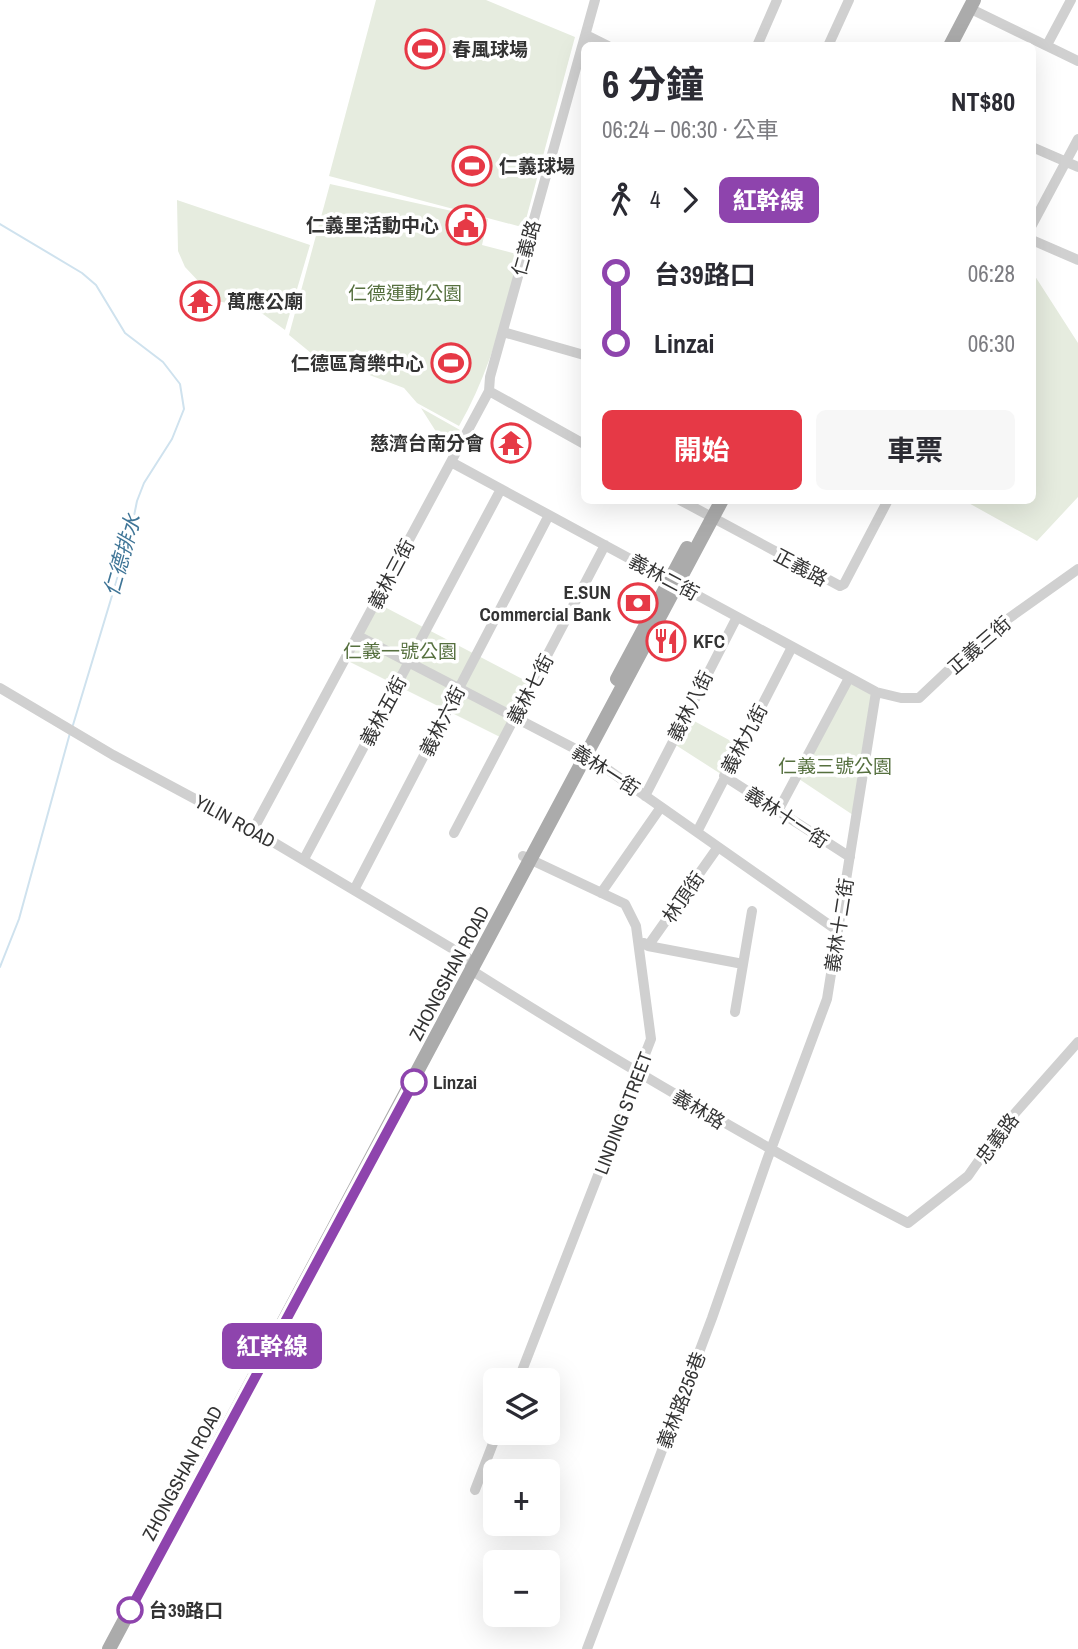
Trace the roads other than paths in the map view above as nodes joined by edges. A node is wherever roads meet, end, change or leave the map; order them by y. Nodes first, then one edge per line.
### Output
1 (595, 0) edge
2 (777, 0) edge
3 (849, 0) edge
4 (1072, 0) edge
5 (976, 5) edge
6 (586, 35) junction
7 (584, 42) edge
8 (600, 42) edge
9 (759, 42) edge
10 (830, 42) edge
11 (953, 42) edge
12 (962, 42) edge
13 (1047, 45) junction
14 (581, 53) edge
15 (1078, 61) edge
16 (1078, 139) edge
17 (1036, 148) edge
18 (1066, 162) junction
19 (1078, 167) edge
20 (1036, 218) edge
21 (1036, 242) edge
22 (1078, 260) edge
23 (503, 332) junction
24 (581, 354) edge
25 (489, 391) junction
26 (581, 442) edge
27 (451, 462) junction
28 (501, 489) junction
29 (687, 504) edge
30 (711, 504) edge
31 (719, 504) edge
32 (886, 504) edge
33 (549, 515) junction
34 (709, 516) junction
35 (605, 545) junction
36 (1078, 569) edge
37 (674, 583) junction
38 (737, 617) junction
39 (358, 636) junction
40 (792, 647) junction
41 (409, 663) junction
42 (849, 678) junction
43 (0, 688) edge
44 (459, 689) junction
45 (876, 692) junction
46 (514, 718) junction
47 (583, 753) junction
48 (724, 776) junction
49 (645, 796) junction
50 (661, 807) junction
51 (778, 811) junction
52 (253, 830) junction
53 (697, 832) junction
54 (454, 833) dead end
55 (718, 847) junction
56 (850, 857) junction
57 (527, 858) junction
58 (304, 859) junction
59 (354, 890) junction
60 (601, 893) junction
61 (752, 911) dead end
62 (838, 932) junction
63 (638, 938) junction
64 (649, 946) junction
65 (470, 964) junction
66 (743, 964) junction
67 (735, 1012) dead end
68 (1078, 1042) edge
69 (639, 1073) junction
70 (771, 1151) junction
71 (908, 1223) joint
72 (523, 1368) edge
73 (492, 1445) edge
74 (475, 1490) dead end
75 (100, 1649) edge
76 (109, 1649) edge
77 (587, 1649) edge

1 - 6 street, 仁義路
2 - 9 street
3 - 10 street
4 - 13 street
5 - 11 main road
5 - 12 main road
5 - 13 street
6 - 7 street, 仁義路
6 - 8 street
13 - 15 street
14 - 23 street, 仁義路
16 - 18 street
17 - 18 street
18 - 19 street
18 - 20 street
21 - 22 street
23 - 24 street
23 - 25 street, 仁義路
25 - 26 street
25 - 27 street, 義林三街
27 - 28 street, 義林二街
27 - 39 street, 義林三街
28 - 33 street, 義林二街
28 - 41 street, 義林五街
29 - 34 street
30 - 34 main road, ZHONGSHAN ROAD
31 - 34 main road, ZHONGSHAN ROAD
32 - 34 street, 正義路
33 - 35 street, 義林二街
33 - 44 street, 義林六街
34 - 37 main road, ZHONGSHAN ROAD
35 - 37 street, 義林二街
35 - 46 street, 義林七街
36 - 45 street, 正義三街
37 - 38 street, 義林二街
37 - 47 main road, ZHONGSHAN ROAD
38 - 40 street, 義林二街
38 - 49 street, 義林八街
39 - 41 street, 義林一街
39 - 52 street, 義林三街
40 - 42 street, 義林二街
40 - 48 street, 義林九街
41 - 44 street, 義林一街
41 - 58 street, 義林五街
42 - 45 street, 義林二街
42 - 51 street
43 - 52 street, YILIN ROAD
44 - 46 street, 義林一街
44 - 59 street, 義林六街
45 - 56 street, 義林十二街
46 - 47 street, 義林一街
46 - 54 street, 義林七街
47 - 49 street, 義林一街
47 - 57 main road, ZHONGSHAN ROAD
48 - 51 street, 義林十一街
48 - 53 street, 義林九街
49 - 50 street, 義林一街
50 - 53 street, 義林一街
50 - 60 street
51 - 56 street, 義林十一街
52 - 58 street, YILIN ROAD
53 - 55 street, 義林一街
55 - 62 street, 義林一街
55 - 64 street, 林頂街
56 - 62 street, 義林十二街
57 - 60 street, LINDING STREET
57 - 65 main road, ZHONGSHAN ROAD
58 - 59 street, YILIN ROAD
59 - 65 street, YILIN ROAD
60 - 63 street, LINDING STREET
61 - 66 street
62 - 70 street, 義林十二街
63 - 64 street, 林頂街
63 - 69 street, LINDING STREET
64 - 66 street, 林頂街
65 - 69 street, 義林路
65 - 75 main road, ZHONGSHAN ROAD
65 - 76 main road, ZHONGSHAN ROAD
66 - 67 street
68 - 71 street, 忠義路
69 - 70 street, 義林路
69 - 72 street, LINDING STREET
70 - 71 street, 義林路
70 - 77 street, 義林路256巷
73 - 74 street

